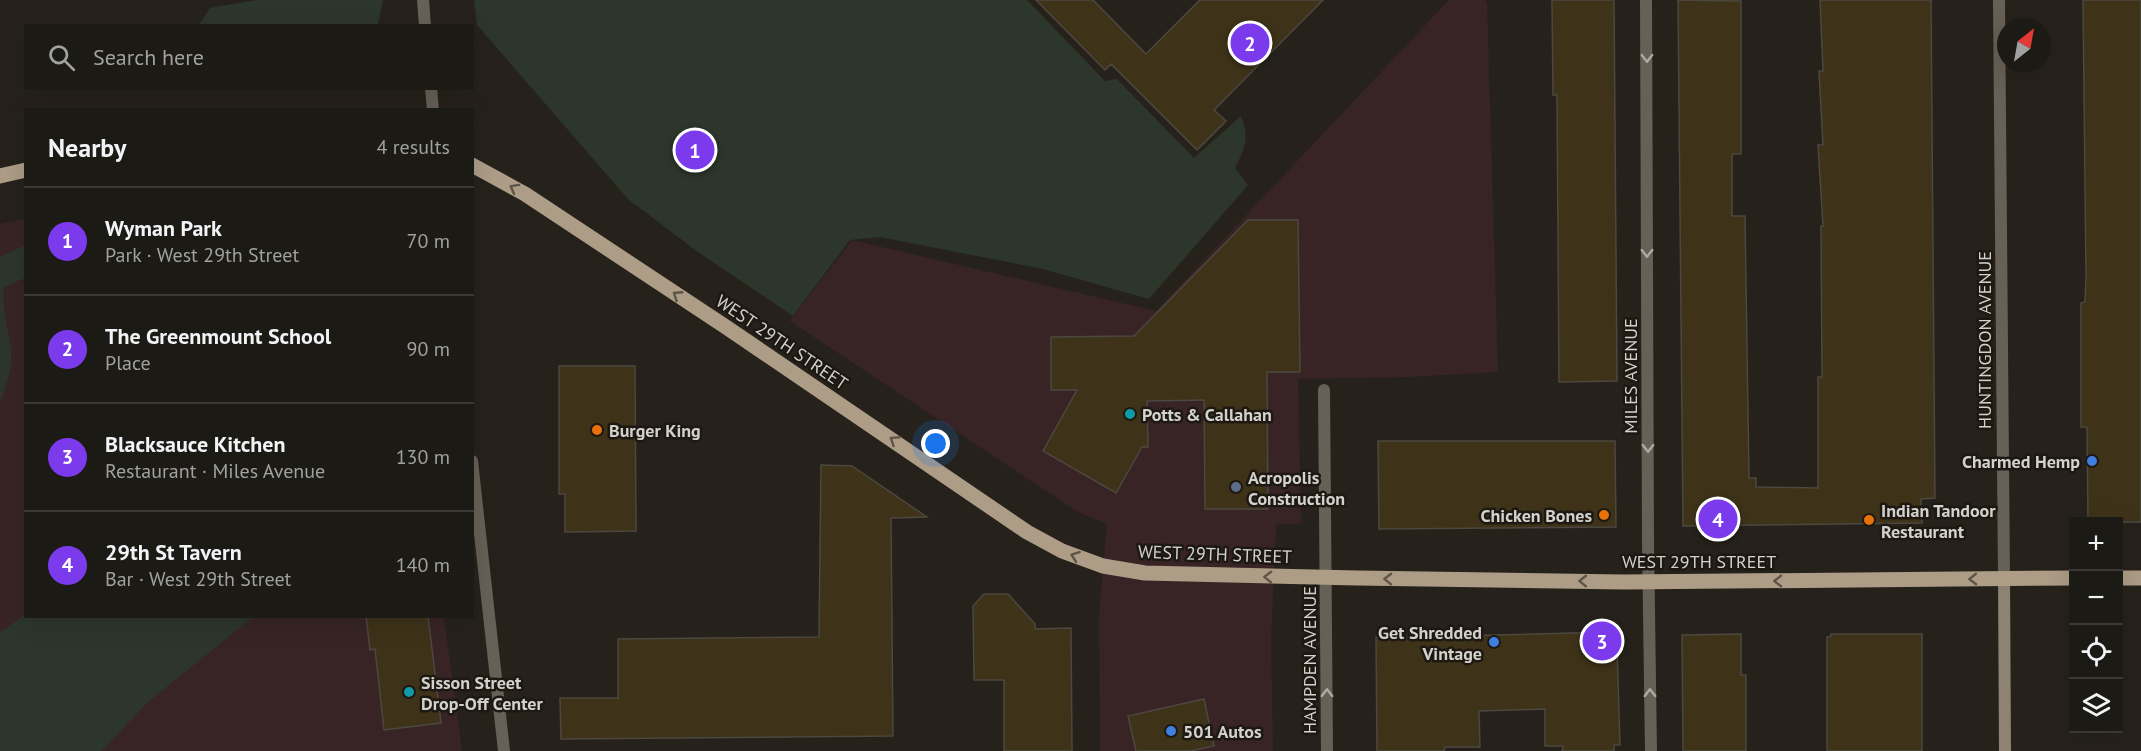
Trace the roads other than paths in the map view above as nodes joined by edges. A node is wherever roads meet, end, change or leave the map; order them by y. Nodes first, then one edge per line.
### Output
1 (423, 0) edge
2 (1646, 0) edge
3 (1999, 0) edge
4 (425, 24) edge
5 (431, 90) edge
6 (433, 108) edge
7 (474, 166) edge
8 (24, 170) edge
9 (0, 176) edge
10 (1324, 390) dead end
11 (474, 479) edge
12 (1327, 578) junction
13 (2004, 578) junction
14 (2069, 578) edge
15 (2123, 578) edge
16 (2141, 578) edge
17 (1649, 582) junction
18 (504, 751) edge
19 (1327, 751) edge
20 (1651, 751) edge
21 (2006, 751) edge

1 - 4 street
2 -> 17 street, MILES AVENUE
3 - 13 street, HUNTINGDON AVENUE
5 - 6 street
12 -> 7 main road, WEST 29TH STREET
8 - 9 main road
10 - 12 street, HAMPDEN AVENUE
11 - 18 street
17 -> 12 main road, WEST 29TH STREET
19 -> 12 street, HAMPDEN AVENUE
13 - 14 main road, WEST 29TH STREET
13 -> 17 main road, WEST 29TH STREET
13 - 21 main road, HUNTINGDON AVENUE
15 - 16 main road
20 -> 17 street, MILES AVENUE

